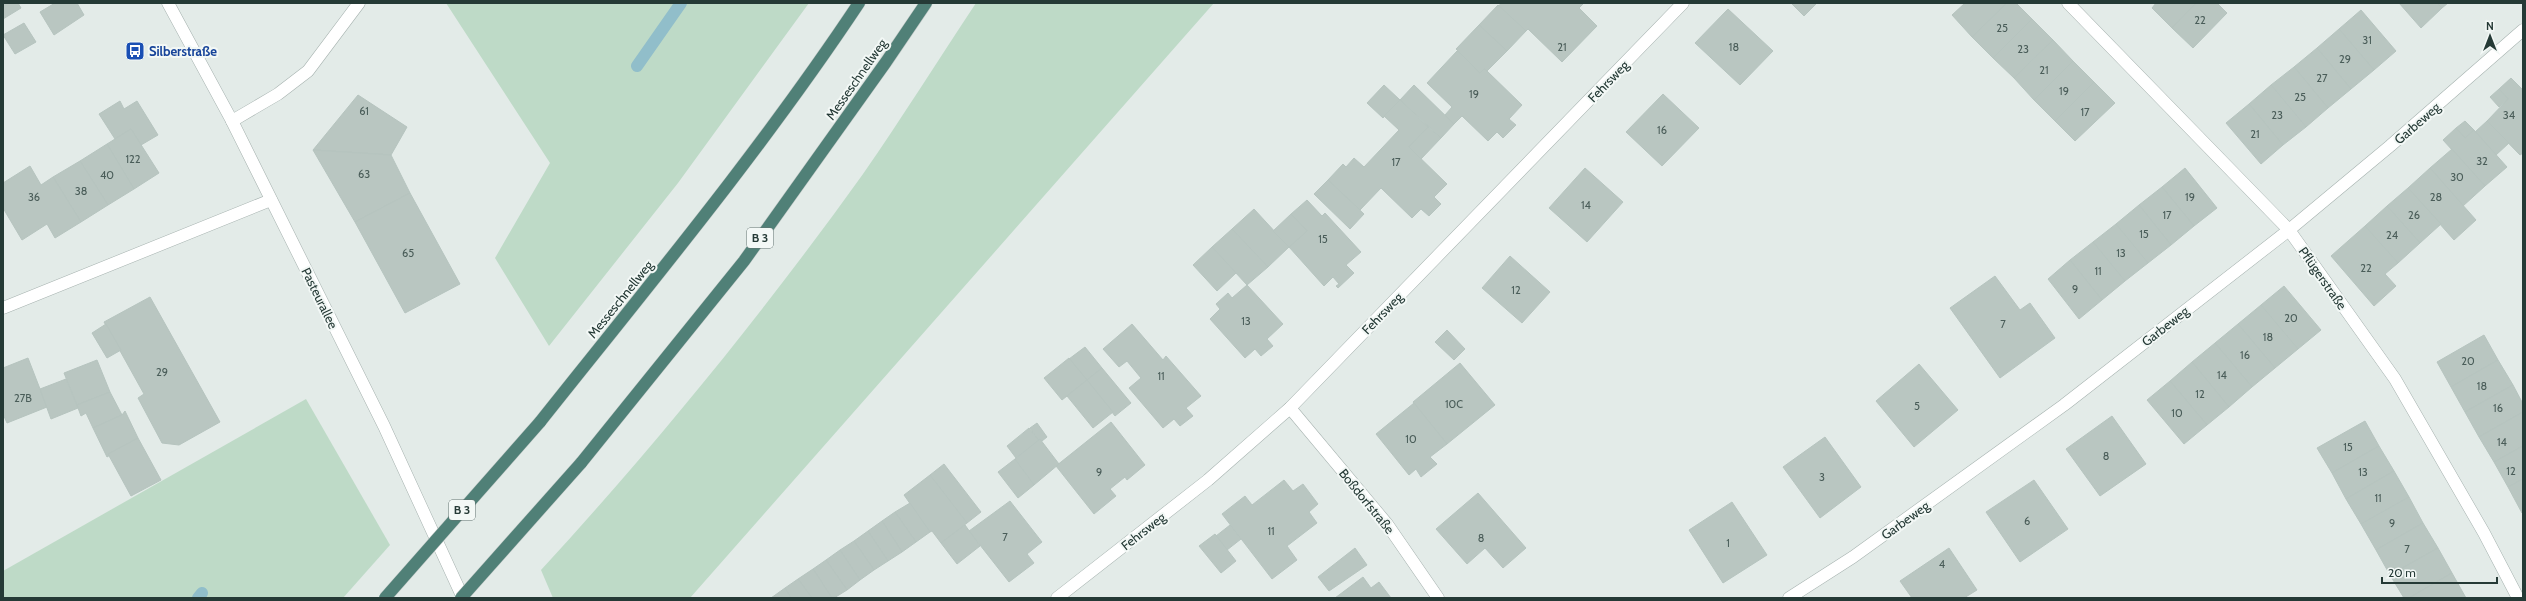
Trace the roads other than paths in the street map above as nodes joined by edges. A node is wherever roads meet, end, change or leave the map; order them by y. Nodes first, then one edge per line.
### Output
1 (168, 3) edge
2 (359, 3) edge
3 (859, 3) edge
4 (926, 3) edge
5 (1683, 3) edge
6 (2068, 3) edge
7 (2523, 30) edge
8 (232, 121) junction
9 (271, 200) junction
10 (2289, 230) junction
11 (3, 308) edge
12 (1290, 408) junction
13 (385, 598) edge
14 (462, 598) edge
15 (1057, 598) edge
16 (1438, 598) edge
17 (1789, 598) edge
18 (2518, 598) edge

1 - 8 street, Pasteurallee
2 - 8 street
3 - 13 highway, Messeschnellweg / B 3, bridge
4 - 14 highway, Messeschnellweg / B 3, bridge
5 - 12 street, Fehrsweg
6 - 10 street, Pflügerstraße
7 - 10 street, Garbeweg
8 - 9 street, Pasteurallee
9 - 11 street
9 - 14 street, Pasteurallee
10 - 17 street, Garbeweg
10 - 18 street, Pflügerstraße
12 - 15 street, Fehrsweg
12 - 16 street, Boßdorfstraße

